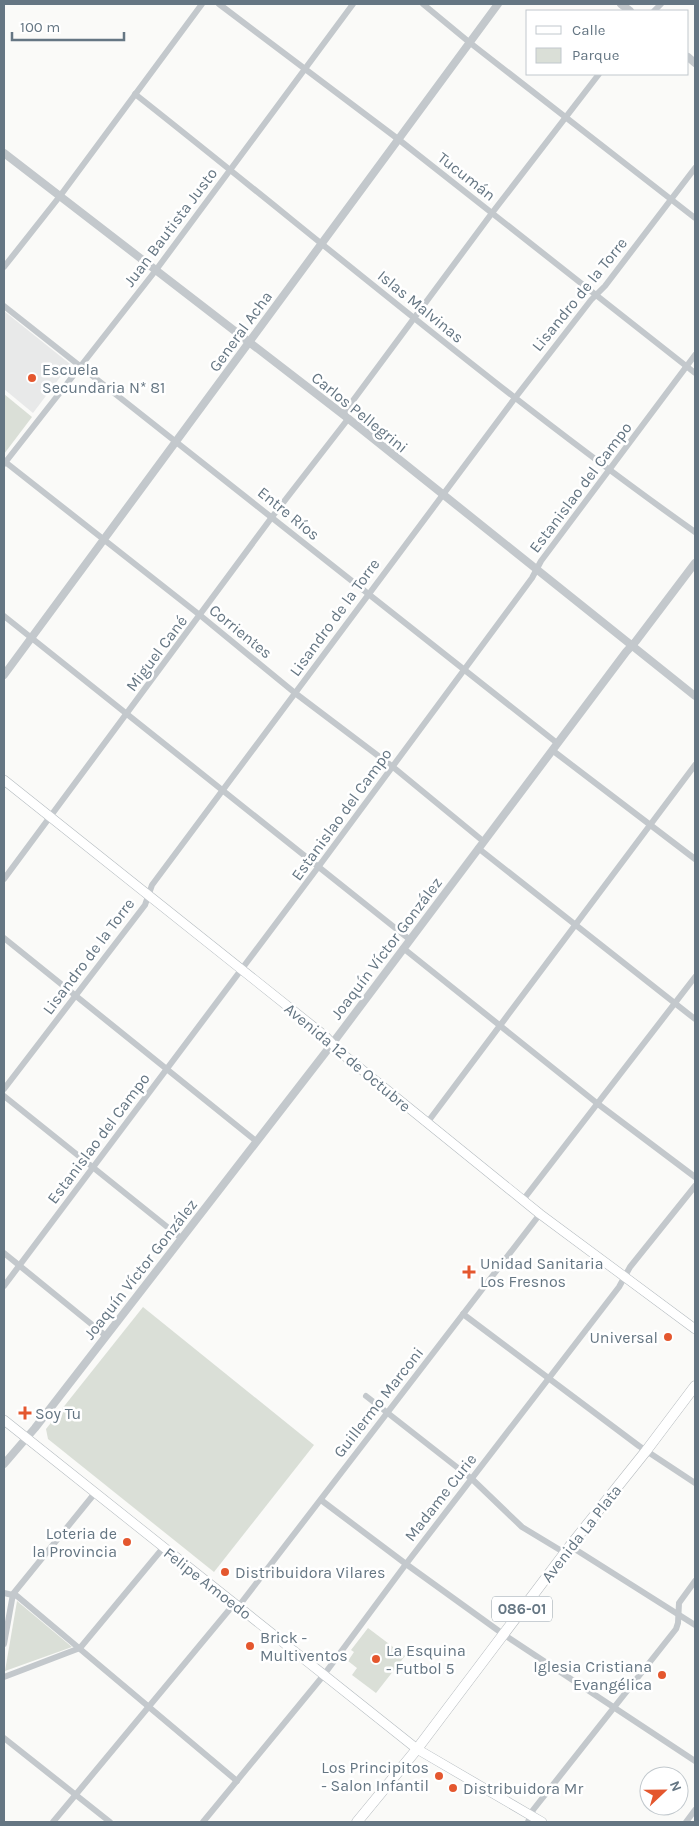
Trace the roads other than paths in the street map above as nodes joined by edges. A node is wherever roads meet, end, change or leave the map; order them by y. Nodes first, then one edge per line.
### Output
1 (202, 4) edge
2 (219, 4) edge
3 (352, 4) edge
4 (423, 4) edge
5 (498, 4) edge
6 (469, 42) junction
7 (305, 68) junction
8 (598, 75) edge
9 (135, 94) junction
10 (566, 116) junction
11 (398, 139) junction
12 (4, 153) edge
13 (695, 168) edge
14 (231, 170) junction
15 (60, 196) junction
16 (671, 199) junction
17 (492, 213) junction
18 (695, 218) edge
19 (322, 243) junction
20 (4, 267) edge
21 (156, 270) junction
22 (596, 294) junction
23 (4, 306) edge
24 (414, 319) junction
25 (250, 342) junction
26 (695, 355) edge
27 (80, 366) junction
28 (687, 366) junction
29 (695, 373) edge
30 (515, 398) junction
31 (345, 416) junction
32 (176, 441) junction
33 (4, 462) edge
34 (609, 471) junction
35 (442, 495) junction
36 (272, 518) junction
37 (695, 532) edge
38 (103, 539) junction
39 (695, 563) edge
40 (536, 569) junction
41 (368, 594) junction
42 (4, 616) edge
43 (201, 616) junction
44 (31, 637) junction
45 (631, 646) junction
46 (464, 669) junction
47 (4, 675) edge
48 (295, 693) junction
49 (695, 696) edge
50 (128, 714) junction
51 (557, 743) junction
52 (552, 750) junction
53 (695, 765) edge
54 (392, 767) junction
55 (4, 780) edge
56 (223, 790) junction
57 (51, 817) junction
58 (651, 825) junction
59 (480, 845) junction
60 (695, 859) edge
61 (319, 866) junction
62 (4, 879) edge
63 (149, 894) junction
64 (575, 926) junction
65 (4, 938) edge
66 (409, 939) junction
67 (402, 948) junction
68 (242, 970) junction
69 (695, 978) edge
70 (76, 996) junction
71 (675, 1004) junction
72 (695, 1019) edge
73 (500, 1025) junction
74 (332, 1044) junction
75 (166, 1069) junction
76 (4, 1089) edge
77 (4, 1096) edge
78 (598, 1104) junction
79 (426, 1123) junction
80 (256, 1141) junction
81 (92, 1167) junction
82 (695, 1177) edge
83 (695, 1186) edge
84 (523, 1200) junction
85 (540, 1214) junction
86 (181, 1238) junction
87 (4, 1253) edge
88 (19, 1265) junction
89 (625, 1277) junction
90 (4, 1286) edge
91 (464, 1314) junction
92 (695, 1330) edge
93 (106, 1336) junction
94 (549, 1378) junction
95 (695, 1386) edge
96 (366, 1396) dead end
97 (387, 1413) junction
98 (4, 1420) edge
99 (26, 1438) junction
100 (646, 1451) junction
101 (4, 1464) edge
102 (472, 1479) junction
103 (695, 1483) edge
104 (95, 1494) junction
105 (321, 1500) junction
106 (163, 1548) junction
107 (567, 1549) junction
108 (406, 1564) junction
109 (695, 1581) edge
110 (4, 1592) edge
111 (13, 1594) junction
112 (236, 1605) junction
113 (678, 1615) junction
114 (695, 1624) edge
115 (503, 1634) junction
116 (4, 1644) edge
117 (80, 1648) junction
118 (323, 1676) junction
119 (4, 1677) edge
120 (148, 1706) junction
121 (615, 1708) junction
122 (4, 1738) edge
123 (417, 1749) junction
124 (695, 1761) edge
125 (237, 1781) junction
126 (76, 1795) junction
127 (695, 1810) edge
128 (529, 1819) edge
129 (53, 1822) edge
130 (110, 1822) edge
131 (203, 1822) edge
132 (357, 1822) edge
133 (542, 1822) edge
134 (686, 1822) edge

1 - 9 street
2 - 7 street, Tucumán
3 - 7 street, Juan Bautista Justo
4 - 6 street
5 - 6 street, General Acha
6 - 10 street
6 - 11 street, General Acha
7 - 11 street, Tucumán
7 - 14 street, Juan Bautista Justo
8 - 10 street, Miguel Cané
9 - 14 street, Islas Malvinas
9 - 15 street
10 - 16 street
10 - 17 street, Miguel Cané
11 - 17 street, Tucumán
11 - 19 street, General Acha
12 - 15 street, Carlos Pellegrini
13 - 16 street, Lisandro de la Torre
14 - 19 street, Islas Malvinas
14 - 21 street, Juan Bautista Justo
15 - 20 street
15 - 21 street, Carlos Pellegrini
16 - 18 street
16 - 22 street, Lisandro de la Torre
17 - 22 street, Tucumán
17 - 24 street, Miguel Cané
19 - 24 street, Islas Malvinas
19 - 25 street, General Acha
21 - 25 street, Carlos Pellegrini
21 - 27 street, Juan Bautista Justo
22 - 28 street, Tucumán
22 - 30 street, Lisandro de la Torre
23 - 27 street, Entre Ríos
24 - 30 street, Islas Malvinas
24 - 31 street, Miguel Cané
25 - 31 street, Carlos Pellegrini
25 - 32 street, General Acha
26 - 28 street, Estanislao del Campo
27 - 32 street, Entre Ríos
27 - 33 street, Juan Bautista Justo
28 - 29 street, Tucumán
28 - 34 street, Estanislao del Campo
30 - 34 street, Islas Malvinas
30 - 35 street, Lisandro de la Torre
31 - 35 street, Carlos Pellegrini
31 - 36 street, Miguel Cané
32 - 36 street, Entre Ríos
32 - 38 street, General Acha
33 - 38 street, Corrientes
34 - 37 street, Islas Malvinas
34 - 40 street, Estanislao del Campo
35 - 40 street, Carlos Pellegrini
35 - 41 street, Lisandro de la Torre
36 - 41 street, Entre Ríos
36 - 43 street, Miguel Cané
38 - 43 street, Corrientes
38 - 44 street, General Acha
39 - 45 street, Joaquín Víctor González
40 - 45 street, Carlos Pellegrini
40 - 46 street, Estanislao del Campo
41 - 46 street, Entre Ríos
41 - 48 street, Lisandro de la Torre
42 - 44 street
43 - 48 street, Corrientes
43 - 50 street, Miguel Cané
44 - 47 street, General Acha
44 - 50 street
45 - 49 street, Carlos Pellegrini
45 - 51 street, Joaquín Víctor González
46 - 51 street, Entre Ríos
46 - 54 street, Estanislao del Campo
48 - 54 street, Corrientes
48 - 56 street, Lisandro de la Torre
50 - 56 street
50 - 57 street, Miguel Cané
51 - 52 street, Joaquín Víctor González
52 - 58 street
52 - 59 street, Joaquín Víctor González
53 - 58 street
54 - 59 street, Corrientes
54 - 61 street, Estanislao del Campo
55 - 57 main road, Avenida 12 de Octubre
56 - 61 street
56 - 63 street, Lisandro de la Torre
57 - 62 street, Miguel Cané
57 - 63 main road, Avenida 12 de Octubre
58 - 60 street
58 - 64 street
59 - 64 street, Corrientes
59 - 66 street, Joaquín Víctor González
61 - 66 street
61 - 68 street, Estanislao del Campo
63 - 68 main road, Avenida 12 de Octubre
63 - 70 street, Lisandro de la Torre
64 - 71 street, Corrientes
64 - 73 street
65 - 70 street
66 - 67 street, Joaquín Víctor González
67 - 73 street
67 - 74 street, Joaquín Víctor González
68 - 74 main road, Avenida 12 de Octubre
68 - 75 street, Estanislao del Campo
69 - 71 street
70 - 75 street
70 - 76 street, Lisandro de la Torre
71 - 72 street, Corrientes
71 - 78 street
73 - 78 street
73 - 79 street
74 - 79 main road, Avenida 12 de Octubre
74 - 80 street, Joaquín Víctor González
75 - 80 street
75 - 81 street, Estanislao del Campo
77 - 81 street
78 - 82 street
78 - 84 street
79 - 84 main road, Avenida 12 de Octubre
80 - 86 street, Joaquín Víctor González
81 - 86 street
81 - 88 street, Estanislao del Campo
83 - 89 street, Madame Curie
84 - 85 main road, Avenida 12 de Octubre
85 - 89 main road, Avenida 12 de Octubre
85 - 91 street, Guillermo Marconi
86 - 93 street, Joaquín Víctor González
87 - 88 street
88 - 90 street, Estanislao del Campo
88 - 93 street
89 - 92 main road, Avenida 12 de Octubre
89 - 94 street, Madame Curie
91 - 94 street
91 - 97 street, Guillermo Marconi
93 - 99 street, Joaquín Víctor González
94 - 100 street
94 - 102 street, Madame Curie
95 - 100 main road, Avenida La Plata / 086-01
96 - 97 street
97 - 102 street
97 - 105 street, Guillermo Marconi
98 - 99 main road, Felipe Amoedo
99 - 101 street, Joaquín Víctor González
99 - 104 main road, Felipe Amoedo
100 - 103 street
100 - 107 main road, Avenida La Plata / 086-01
102 - 107 street
102 - 108 street, Madame Curie
104 - 106 main road, Felipe Amoedo
104 - 111 street
105 - 108 street
105 - 112 street, Guillermo Marconi
106 - 112 main road, Felipe Amoedo
106 - 117 street
107 - 113 street
107 - 115 main road, Avenida La Plata / 086-01
108 - 115 street
108 - 118 street, Madame Curie
109 - 113 street
110 - 111 street
111 - 116 street
111 - 117 street
112 - 118 main road, Felipe Amoedo
112 - 120 street, Guillermo Marconi
113 - 114 street
113 - 121 street
115 - 121 street
115 - 123 main road, Avenida La Plata / 086-01
117 - 119 street
117 - 120 street
118 - 123 main road, Felipe Amoedo
118 - 125 street, Madame Curie
120 - 125 street
120 - 126 street, Guillermo Marconi
121 - 124 street
121 - 128 street
122 - 126 street
123 - 128 main road, Felipe Amoedo
123 - 132 main road, Avenida La Plata / 086-01
125 - 131 street, Madame Curie
126 - 129 street, Guillermo Marconi
126 - 130 street
127 - 134 street
128 - 133 main road, Felipe Amoedo

